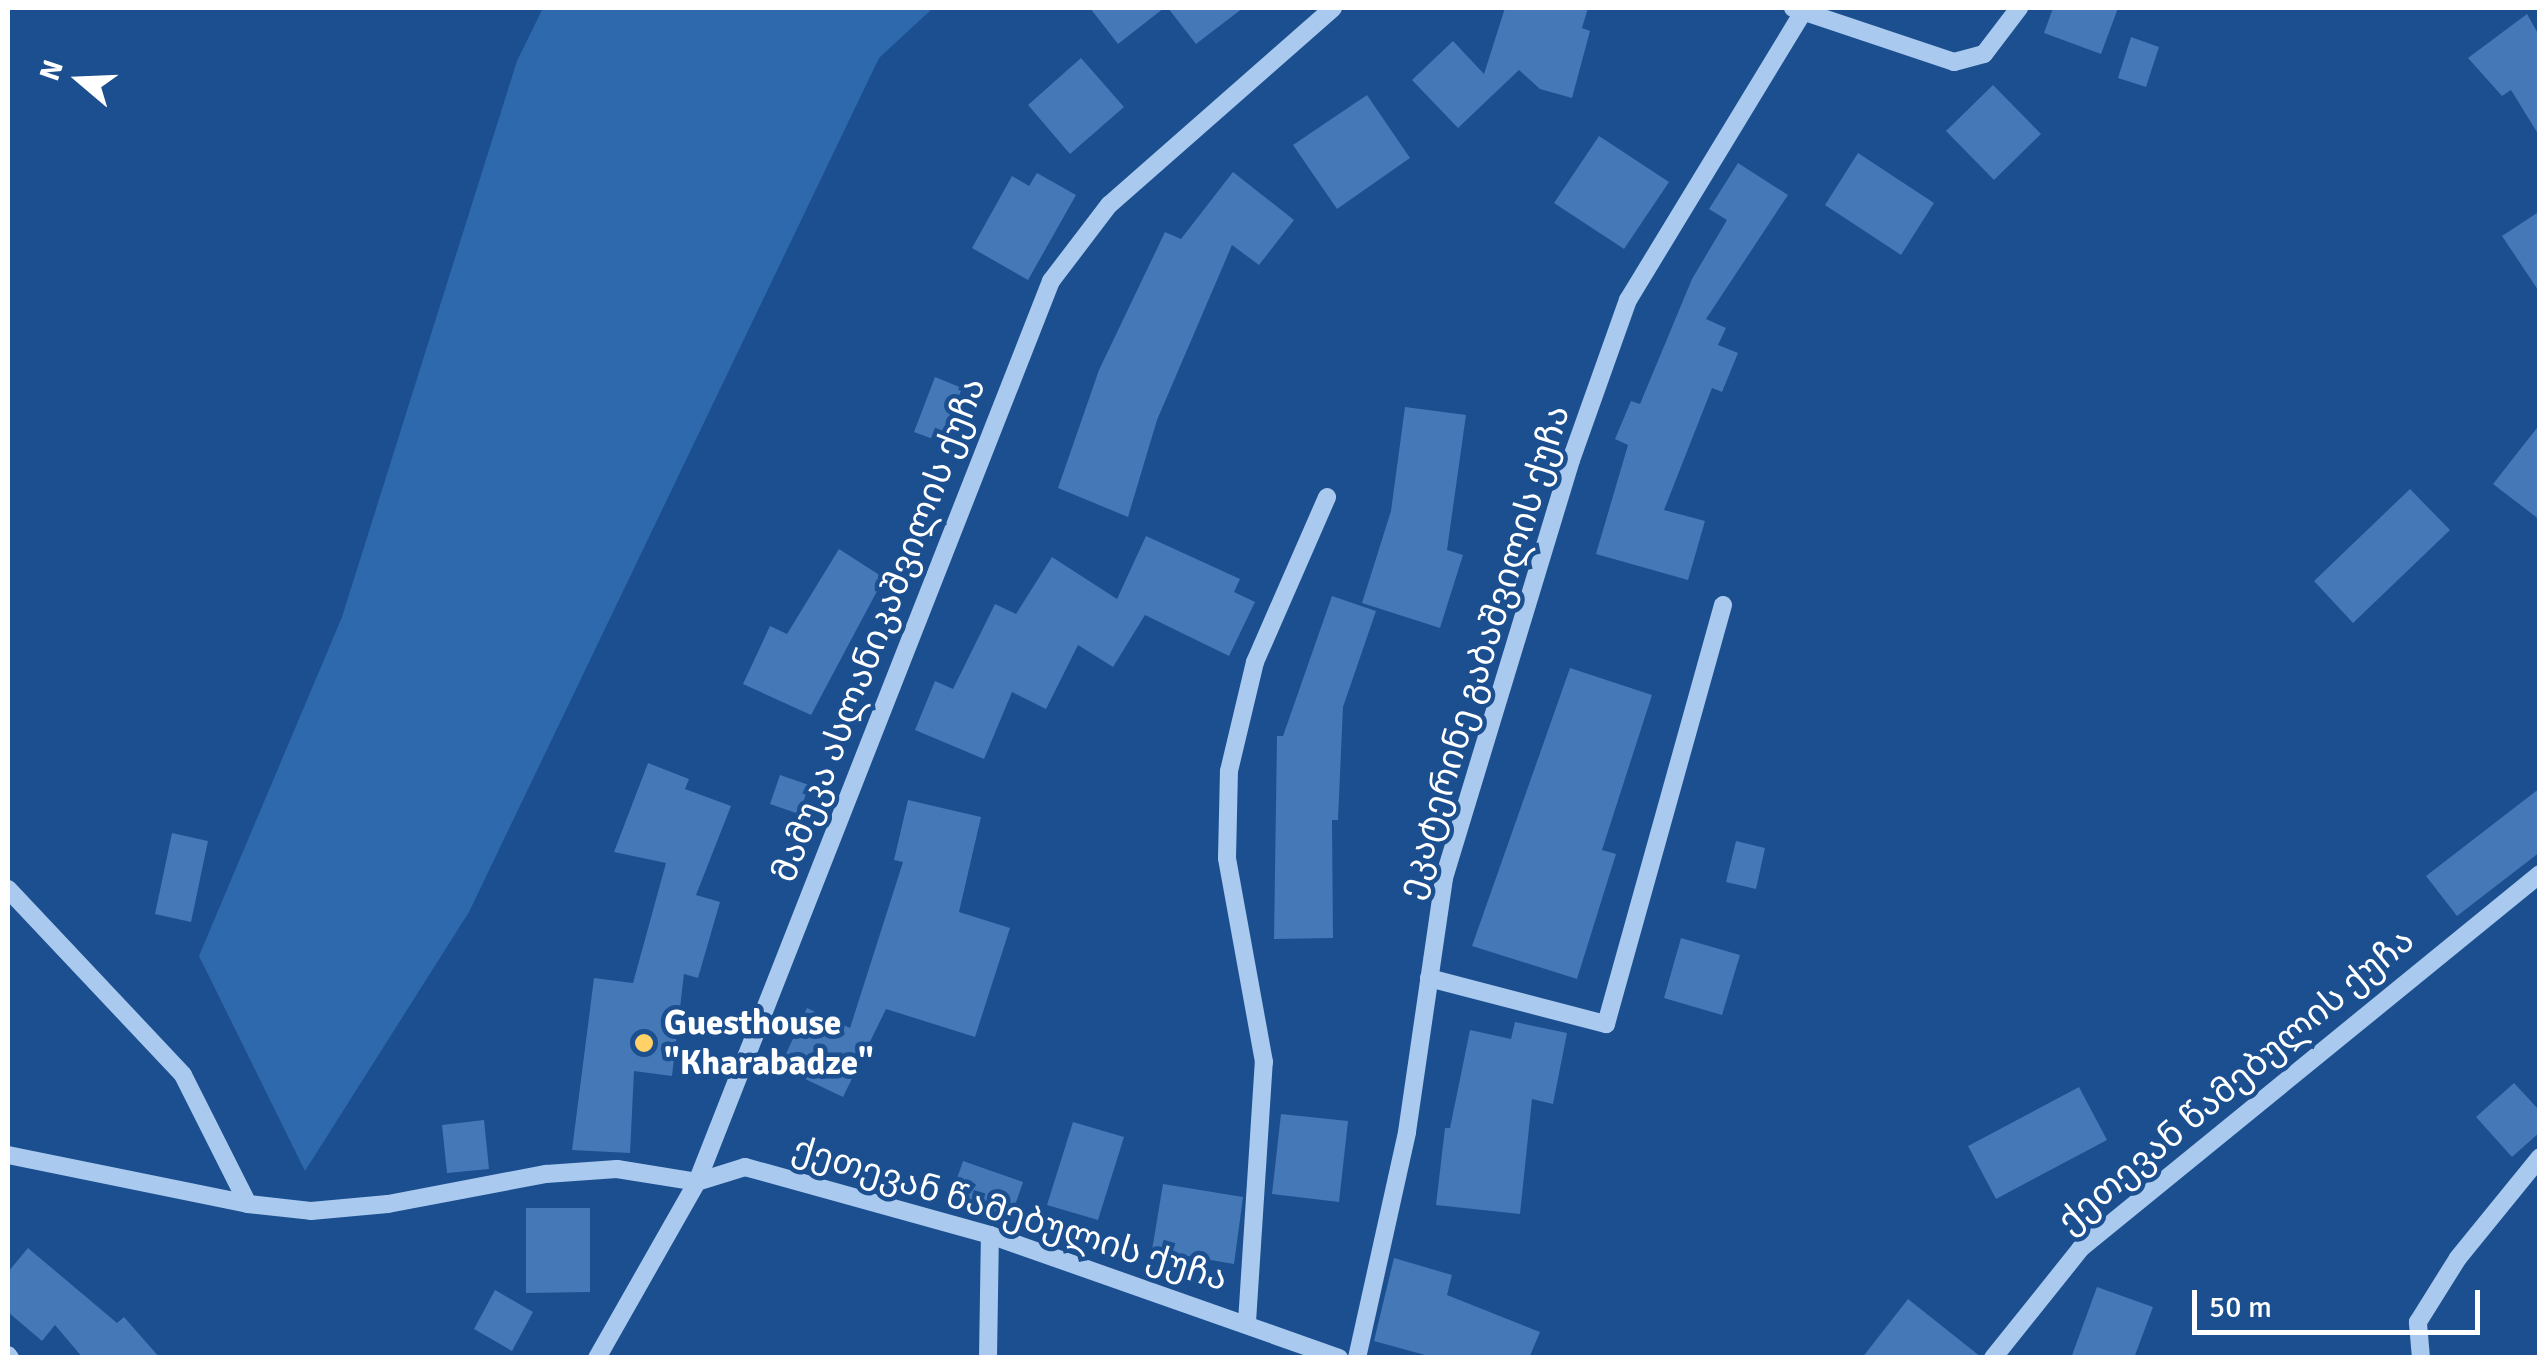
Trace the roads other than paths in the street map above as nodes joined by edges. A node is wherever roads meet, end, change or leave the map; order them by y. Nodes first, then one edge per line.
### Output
1 (1333, 8) edge
2 (2019, 8) edge
3 (1798, 10) edge
4 (1328, 498) dead end
5 (1723, 605) dead end
6 (2540, 874) edge
7 (8, 889) edge
8 (1429, 978) junction
9 (8, 1154) edge
10 (2540, 1158) edge
11 (697, 1182) junction
12 (248, 1204) junction
13 (990, 1235) junction
14 (1247, 1322) junction
15 (598, 1358) edge
16 (988, 1358) edge
17 (1339, 1358) edge
18 (1357, 1358) edge
19 (1994, 1358) edge
20 (2421, 1358) edge

1 - 11 street, მამუკა ასლანიკაშვილის ქუჩა
2 - 3 street
3 - 8 street, ეკატერინე გაბაშვილის ქუჩა
4 - 14 street
5 - 8 street
6 - 19 street, ქეთევან წამებულის ქუჩა
7 - 12 street
8 - 18 street, ეკატერინე გაბაშვილის ქუჩა
9 - 12 street, ქეთევან წამებულის ქუჩა
10 - 20 street
11 - 12 street, ქეთევან წამებულის ქუჩა
11 - 13 street, ქეთევან წამებულის ქუჩა
11 - 15 street, მამუკა ასლანიკაშვილის ქუჩა
13 - 14 street, ქეთევან წამებულის ქუჩა
13 - 16 street
14 - 17 street, ქეთევან წამებულის ქუჩა

